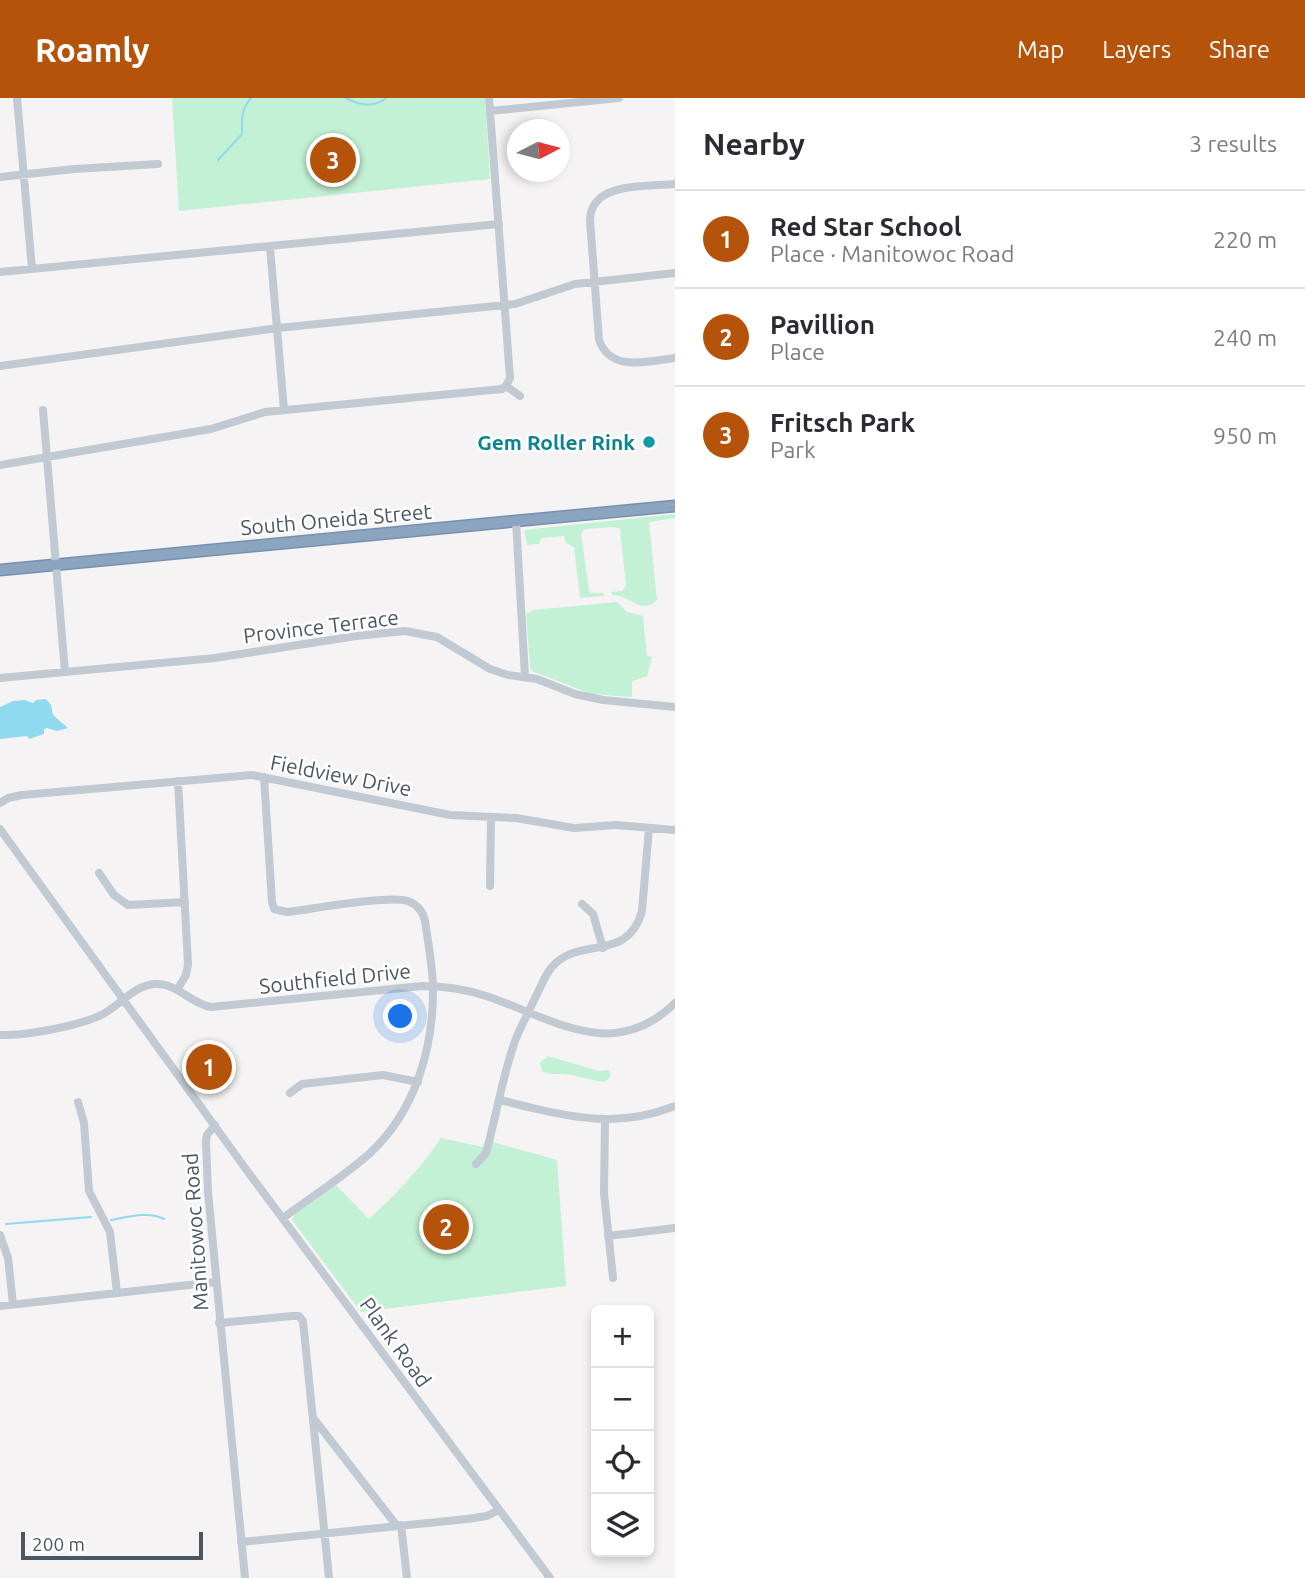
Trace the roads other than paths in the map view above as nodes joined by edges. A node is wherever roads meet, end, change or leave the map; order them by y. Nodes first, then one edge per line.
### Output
1 (17, 98) edge
2 (489, 98) edge
3 (619, 98) edge
4 (490, 111) junction
5 (158, 164) dead end
6 (23, 174) junction
7 (0, 177) edge
8 (675, 184) edge
9 (499, 224) junction
10 (270, 247) junction
11 (32, 269) junction
12 (0, 272) edge
13 (675, 273) edge
14 (594, 281) junction
15 (504, 305) junction
16 (278, 328) junction
17 (675, 358) edge
18 (0, 366) edge
19 (506, 386) junction
20 (520, 396) dead end
21 (43, 410) dead end
22 (284, 410) junction
23 (47, 458) junction
24 (0, 465) edge
25 (675, 506) edge
26 (516, 521) junction
27 (57, 564) junction
28 (0, 570) edge
29 (65, 671) junction
30 (526, 676) junction
31 (0, 678) edge
32 (675, 707) edge
33 (264, 777) junction
34 (178, 781) junction
35 (0, 803) edge
36 (491, 817) junction
37 (649, 828) junction
38 (0, 829) edge
39 (675, 830) edge
40 (99, 873) dead end
41 (490, 886) dead end
42 (185, 902) junction
43 (582, 904) dead end
44 (603, 948) junction
45 (433, 986) junction
46 (177, 990) junction
47 (124, 999) junction
48 (675, 1003) edge
49 (528, 1012) junction
50 (0, 1035) edge
51 (418, 1082) junction
52 (290, 1093) dead end
53 (500, 1100) junction
54 (78, 1102) dead end
55 (675, 1106) edge
56 (605, 1120) junction
57 (215, 1125) junction
58 (476, 1164) dead end
59 (283, 1218) junction
60 (675, 1228) edge
61 (0, 1235) edge
62 (608, 1236) junction
63 (613, 1278) dead end
64 (216, 1282) junction
65 (117, 1293) junction
66 (13, 1304) junction
67 (0, 1306) edge
68 (219, 1324) junction
69 (314, 1419) junction
70 (499, 1510) junction
71 (399, 1525) junction
72 (325, 1533) junction
73 (241, 1542) junction
74 (245, 1578) edge
75 (329, 1578) edge
76 (407, 1578) edge
77 (551, 1578) edge

1 - 6 street
2 - 4 street
3 - 4 street
4 - 9 street
5 - 6 street
6 - 7 street
6 - 11 street
8 - 14 street
9 - 10 street
9 - 15 street
10 - 11 street
10 - 16 street
11 - 12 street
13 - 14 street
14 - 15 street
14 - 17 street
15 - 16 street
15 - 19 street
16 - 18 street
16 - 22 street
19 - 20 street
19 - 22 street
21 - 23 street
22 - 23 street
23 - 24 street
23 - 27 street
25 - 26 highway, South Oneida Street
26 - 27 highway, South Oneida Street
26 - 30 street
27 - 28 highway, South Oneida Street
27 - 29 street
29 - 30 street, Province Terrace
29 - 31 street, Province Terrace
30 - 32 street, Province Terrace
33 - 34 street, Fieldview Drive
33 - 36 street, Fieldview Drive
33 - 45 street
34 - 35 street, Fieldview Drive
34 - 42 street
36 - 37 street, Fieldview Drive
36 - 41 street
37 - 39 street, Fieldview Drive
37 - 44 street
38 - 47 street, Manitowoc Road
40 - 42 street
42 - 46 street
43 - 44 street
44 - 49 street
45 - 46 street, Southfield Drive
45 - 49 street, Southfield Drive
45 - 51 street
46 - 47 street, Southfield Drive
47 - 50 street, Southfield Drive
47 - 57 street, Manitowoc Road
48 - 49 street, Southfield Drive
49 - 53 street
51 - 52 street
51 - 59 street
53 - 56 street
53 - 58 street
54 - 65 street
55 - 56 street
56 - 62 street
57 - 59 street, Plank Road
57 - 64 street, Manitowoc Road
59 - 70 street, Plank Road
60 - 62 street
61 - 66 street
62 - 63 street
64 - 65 street
64 - 68 street, Manitowoc Road
65 - 66 street
66 - 67 street
68 - 69 street
68 - 73 street, Manitowoc Road
69 - 71 street
69 - 72 street
70 - 71 street
70 - 77 street, Plank Road
71 - 72 street
71 - 76 street
72 - 73 street
72 - 75 street
73 - 74 street, Manitowoc Road

